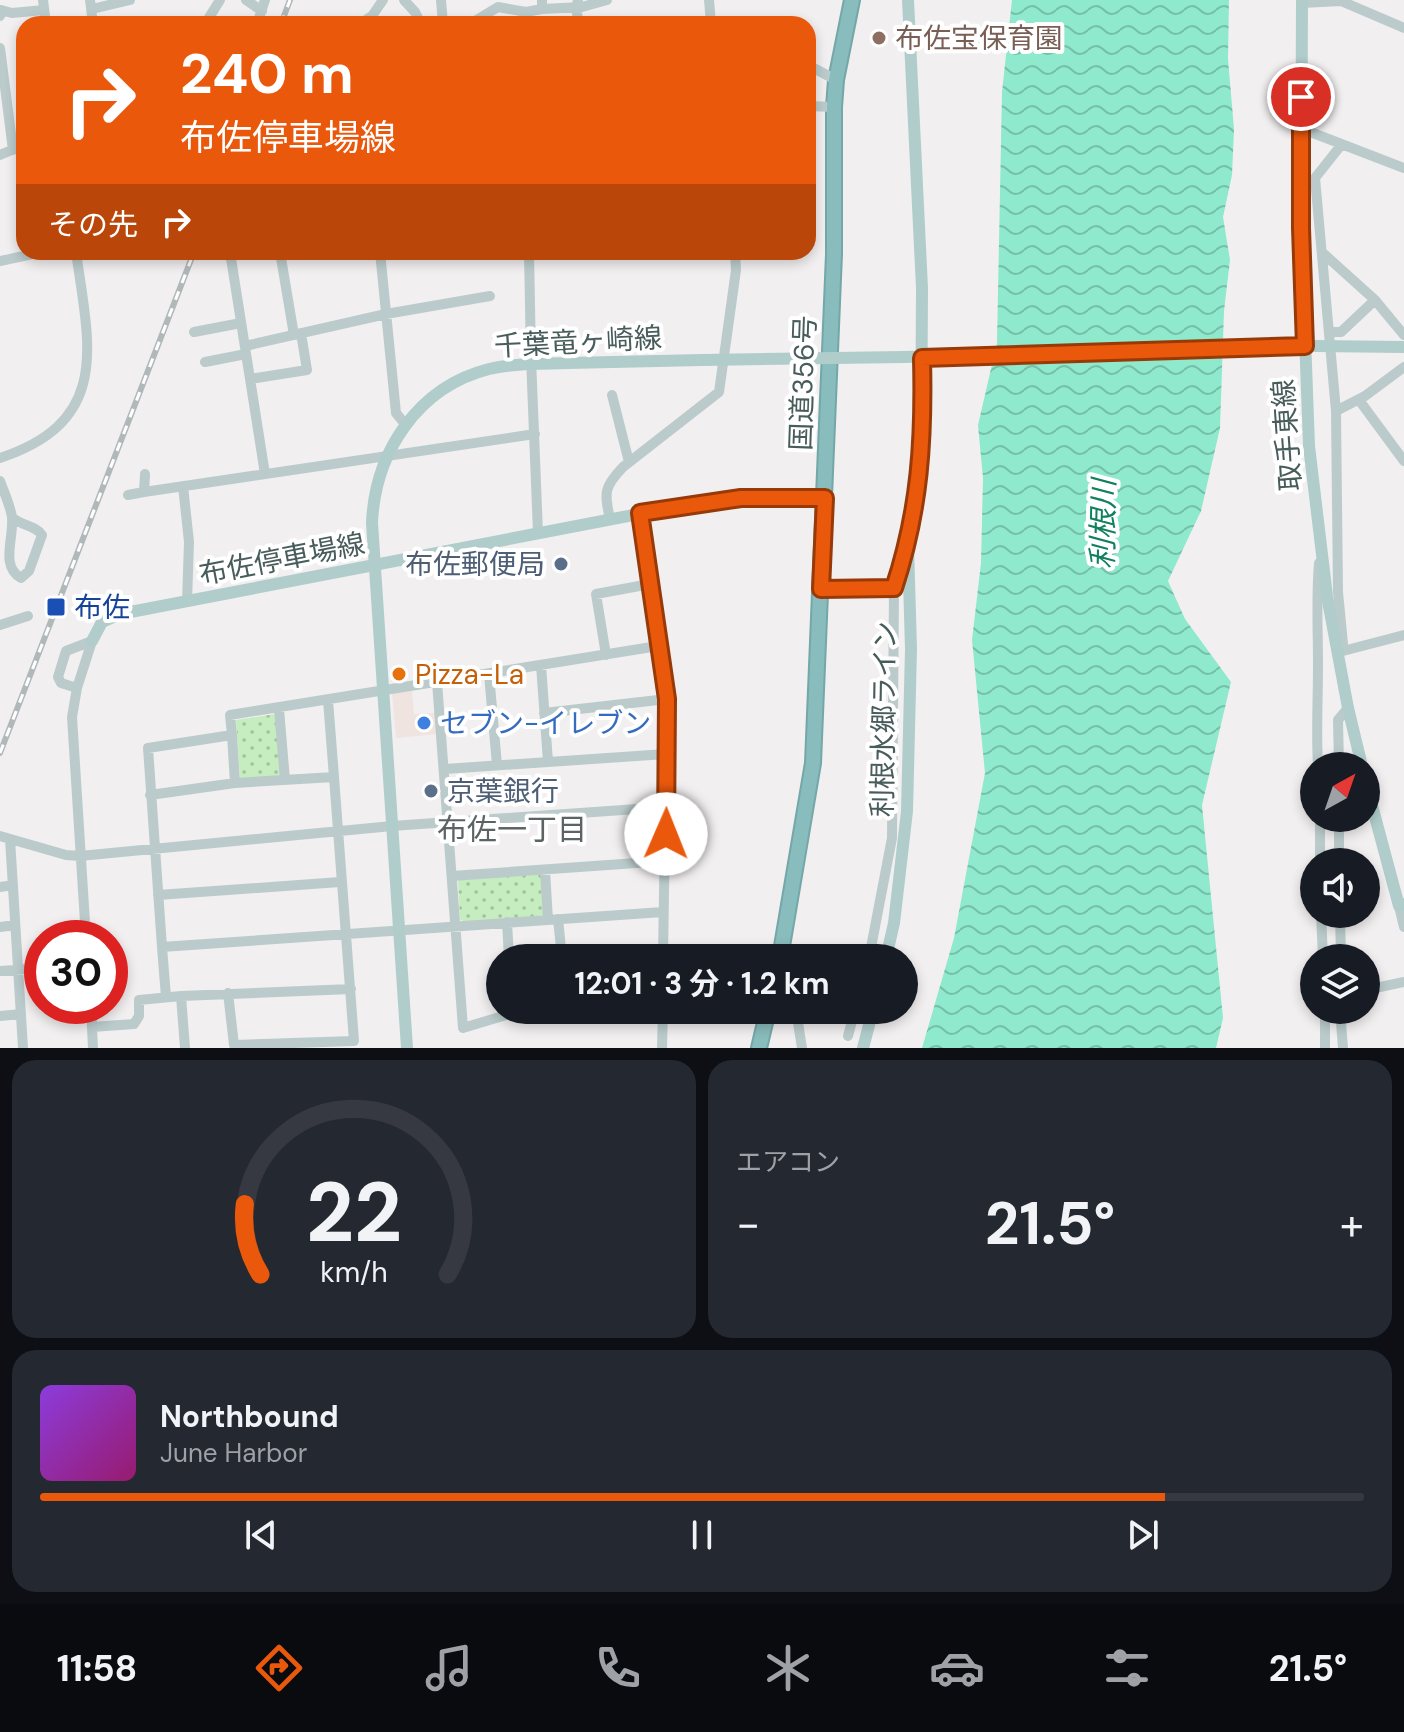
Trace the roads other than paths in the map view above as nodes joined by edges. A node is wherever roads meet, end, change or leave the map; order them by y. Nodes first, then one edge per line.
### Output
1 (130, 0) edge
2 (246, 0) edge
3 (404, 0) edge
4 (607, 0) edge
5 (852, 0) edge
6 (908, 0) edge
7 (1302, 2) edge
8 (577, 4) edge
9 (44, 5) edge
10 (91, 5) edge
11 (542, 5) edge
12 (263, 6) edge
13 (0, 12) edge
14 (417, 16) edge
15 (483, 16) edge
16 (1404, 28) edge
17 (0, 48) edge
18 (816, 69) edge
19 (836, 80) junction
20 (816, 106) edge
21 (834, 107) junction
22 (1300, 128) junction
23 (1342, 144) junction
24 (16, 149) edge
25 (13, 150) junction
26 (0, 155) edge
27 (1404, 168) edge
28 (1324, 254) junction
29 (77, 260) edge
30 (231, 260) edge
31 (282, 260) edge
32 (381, 260) edge
33 (529, 260) edge
34 (735, 260) edge
35 (490, 296) dead end
36 (1375, 300) junction
37 (386, 314) junction
38 (241, 323) junction
39 (194, 332) dead end
40 (1330, 332) junction
41 (298, 334) junction
42 (1404, 335) edge
43 (1310, 346) junction
44 (1404, 347) edge
45 (246, 350) junction
46 (927, 358) junction
47 (205, 362) dead end
48 (531, 364) junction
49 (1404, 367) edge
50 (250, 379) junction
51 (612, 395) dead end
52 (1359, 400) junction
53 (1336, 411) junction
54 (405, 424) junction
55 (535, 434) junction
56 (386, 457) junction
57 (0, 458) edge
58 (1404, 461) edge
59 (629, 462) junction
60 (145, 474) dead end
61 (265, 474) junction
62 (0, 481) edge
63 (183, 486) junction
64 (144, 492) junction
65 (128, 495) dead end
66 (825, 498) junction
67 (640, 513) junction
68 (12, 517) junction
69 (610, 519) junction
70 (538, 533) junction
71 (908, 546) junction
72 (1320, 553) junction
73 (374, 565) junction
74 (650, 584) junction
75 (894, 588) junction
76 (821, 589) junction
77 (187, 602) junction
78 (910, 613) junction
79 (28, 616) dead end
80 (0, 625) edge
81 (1404, 635) edge
82 (92, 641) junction
83 (658, 646) junction
84 (1339, 652) junction
85 (606, 655) junction
86 (541, 665) junction
87 (489, 674) junction
88 (437, 682) junction
89 (77, 688) junction
90 (383, 689) junction
91 (667, 699) junction
92 (328, 700) junction
93 (1348, 708) junction
94 (279, 709) junction
95 (544, 713) junction
96 (232, 735) junction
97 (1317, 752) edge
98 (1339, 752) edge
99 (1359, 752) edge
100 (666, 754) junction
101 (548, 762) junction
102 (497, 765) junction
103 (445, 769) junction
104 (334, 777) junction
105 (285, 780) junction
106 (235, 783) junction
107 (150, 795) junction
108 (666, 807) junction
109 (448, 822) junction
110 (392, 826) junction
111 (337, 831) junction
112 (1380, 832) edge
113 (5, 837) edge
114 (153, 849) junction
115 (80, 856) junction
116 (665, 861) junction
117 (545, 870) junction
118 (452, 876) junction
119 (340, 882) junction
120 (13, 885) junction
121 (0, 887) edge
122 (158, 895) junction
123 (1401, 905) edge
124 (663, 912) junction
125 (85, 920) edge
126 (553, 920) junction
127 (507, 922) junction
128 (15, 925) junction
129 (455, 926) junction
130 (0, 927) edge
131 (1404, 927) edge
132 (399, 931) junction
133 (344, 935) junction
134 (784, 939) junction
135 (508, 944) edge
136 (559, 944) edge
137 (663, 944) edge
138 (783, 944) edge
139 (785, 944) edge
140 (872, 944) edge
141 (889, 944) edge
142 (162, 947) junction
143 (18, 969) junction
144 (24, 969) edge
145 (0, 971) edge
146 (1404, 982) edge
147 (1380, 987) edge
148 (351, 989) junction
149 (228, 993) junction
150 (181, 996) junction
151 (166, 997) junction
152 (21, 1014) junction
153 (0, 1016) edge
154 (486, 1021) edge
155 (92, 1024) edge
156 (663, 1024) edge
157 (765, 1024) edge
158 (798, 1024) edge
159 (851, 1024) edge
160 (868, 1024) edge
161 (1325, 1024) edge
162 (1341, 1024) edge
163 (92, 1027) junction
164 (848, 1036) dead end
165 (860, 1046) edge
166 (23, 1048) edge
167 (93, 1048) edge
168 (185, 1048) edge
169 (407, 1048) edge
170 (662, 1048) edge
171 (759, 1048) edge
172 (802, 1048) edge
173 (1325, 1048) edge
174 (1343, 1048) edge

1 - 10 street
2 - 12 street
3 - 14 street
4 - 8 street
5 - 19 highway, 国道356号
6 - 46 main road, 利根水郷ライン
7 - 16 street
7 - 22 main road, 取手東線
8 - 11 street
9 - 13 street
11 - 15 street
17 - 25 street
18 - 19 street
19 - 21 highway, 国道356号
20 - 21 street
21 - 66 highway, 国道356号
22 - 23 street
22 - 43 main road, 取手東線
23 - 27 street
23 - 28 street
24 - 25 street
25 - 26 street
28 - 36 street
28 - 40 street
29 - 57 street
30 - 38 street
31 - 41 street
32 - 37 street
33 - 48 street
34 - 59 street
35 - 37 street
36 - 40 street
36 - 42 street
37 - 41 street
37 - 54 street
38 - 39 street
38 - 45 street
40 - 53 street
41 - 45 street
41 - 50 street
43 - 44 main road, 千葉竜ヶ崎線, bridge
43 - 46 main road, 千葉竜ヶ崎線
43 - 72 main road, 取手東線
45 - 47 street
45 - 50 street
46 - 48 main road, 千葉竜ヶ崎線, bridge
46 - 71 main road, 利根水郷ライン
48 - 54 main road, 千葉竜ヶ崎線
48 - 55 street
49 - 52 street
50 - 61 street
51 - 59 street
52 - 53 street
52 - 58 street
53 - 84 street
54 - 56 main road, 千葉竜ヶ崎線
55 - 56 street
55 - 70 street
56 - 61 street
56 - 73 main road, 千葉竜ヶ崎線
59 - 69 street
60 - 64 street
61 - 63 street
62 - 68 street
63 - 64 street
63 - 77 street
64 - 65 street
66 - 67 main road, 布佐停車場線
66 - 76 highway, 国道356号
67 - 69 main road, 布佐停車場線
67 - 74 street
68 - 68 street
69 - 70 main road, 布佐停車場線
70 - 73 main road, 布佐停車場線
71 - 75 street
71 - 78 main road, 利根水郷ライン
72 - 84 main road, 取手東線
72 - 97 street
73 - 77 main road, 布佐停車場線
73 - 90 main road, 千葉竜ヶ崎線
74 - 83 street
74 - 85 street
75 - 76 street
75 - 78 street
75 - 140 street
76 - 134 highway, 国道356号
77 - 82 main road, 布佐停車場線
78 - 141 main road, 利根水郷ライン
79 - 80 street
81 - 84 street
82 - 89 street
82 - 89 street
83 - 85 street
83 - 91 street
84 - 93 main road, 取手東線
85 - 86 street
86 - 87 street
86 - 95 street
87 - 88 street
87 - 102 street
88 - 90 street
88 - 103 street
89 - 115 street
90 - 92 street
90 - 110 main road, 千葉竜ヶ崎線
91 - 95 street
91 - 100 street
92 - 94 street
92 - 104 street
93 - 98 street
93 - 99 main road, 取手東線
94 - 96 street
94 - 105 street
95 - 101 street
96 - 106 street
96 - 107 street
100 - 101 street
100 - 108 street
101 - 102 street
102 - 103 street
103 - 109 street
104 - 105 street
104 - 111 street
105 - 106 street
106 - 107 street
107 - 114 street
108 - 109 street
108 - 116 street
109 - 110 street
109 - 118 street
110 - 111 street
110 - 132 main road, 千葉竜ヶ崎線
111 - 114 street
111 - 119 street
112 - 123 main road
113 - 115 street
113 - 120 street
114 - 115 street
114 - 122 street
115 - 125 street
116 - 117 street
116 - 124 street
117 - 118 street
117 - 126 street
118 - 129 street
119 - 122 street
119 - 133 street
120 - 121 street
120 - 128 street
122 - 142 street
123 - 131 street
124 - 126 street
124 - 137 street
126 - 127 street
126 - 136 street
127 - 129 street
127 - 135 street
128 - 130 street
128 - 143 street
129 - 132 street
129 - 154 street
132 - 133 street
132 - 169 main road, 千葉竜ヶ崎線
133 - 142 street
133 - 148 street
134 - 138 highway, 国道356号
134 - 139 street
142 - 151 street
143 - 144 street
143 - 145 street
143 - 152 street
146 - 147 street
148 - 149 street
148 - 149 street
149 - 150 street
150 - 151 street
150 - 168 street
151 - 163 street
152 - 153 street
152 - 166 street
155 - 163 street
156 - 170 street
157 - 171 highway
158 - 172 street
159 - 164 street
160 - 165 main road
161 - 173 street
162 - 174 street
163 - 167 street

